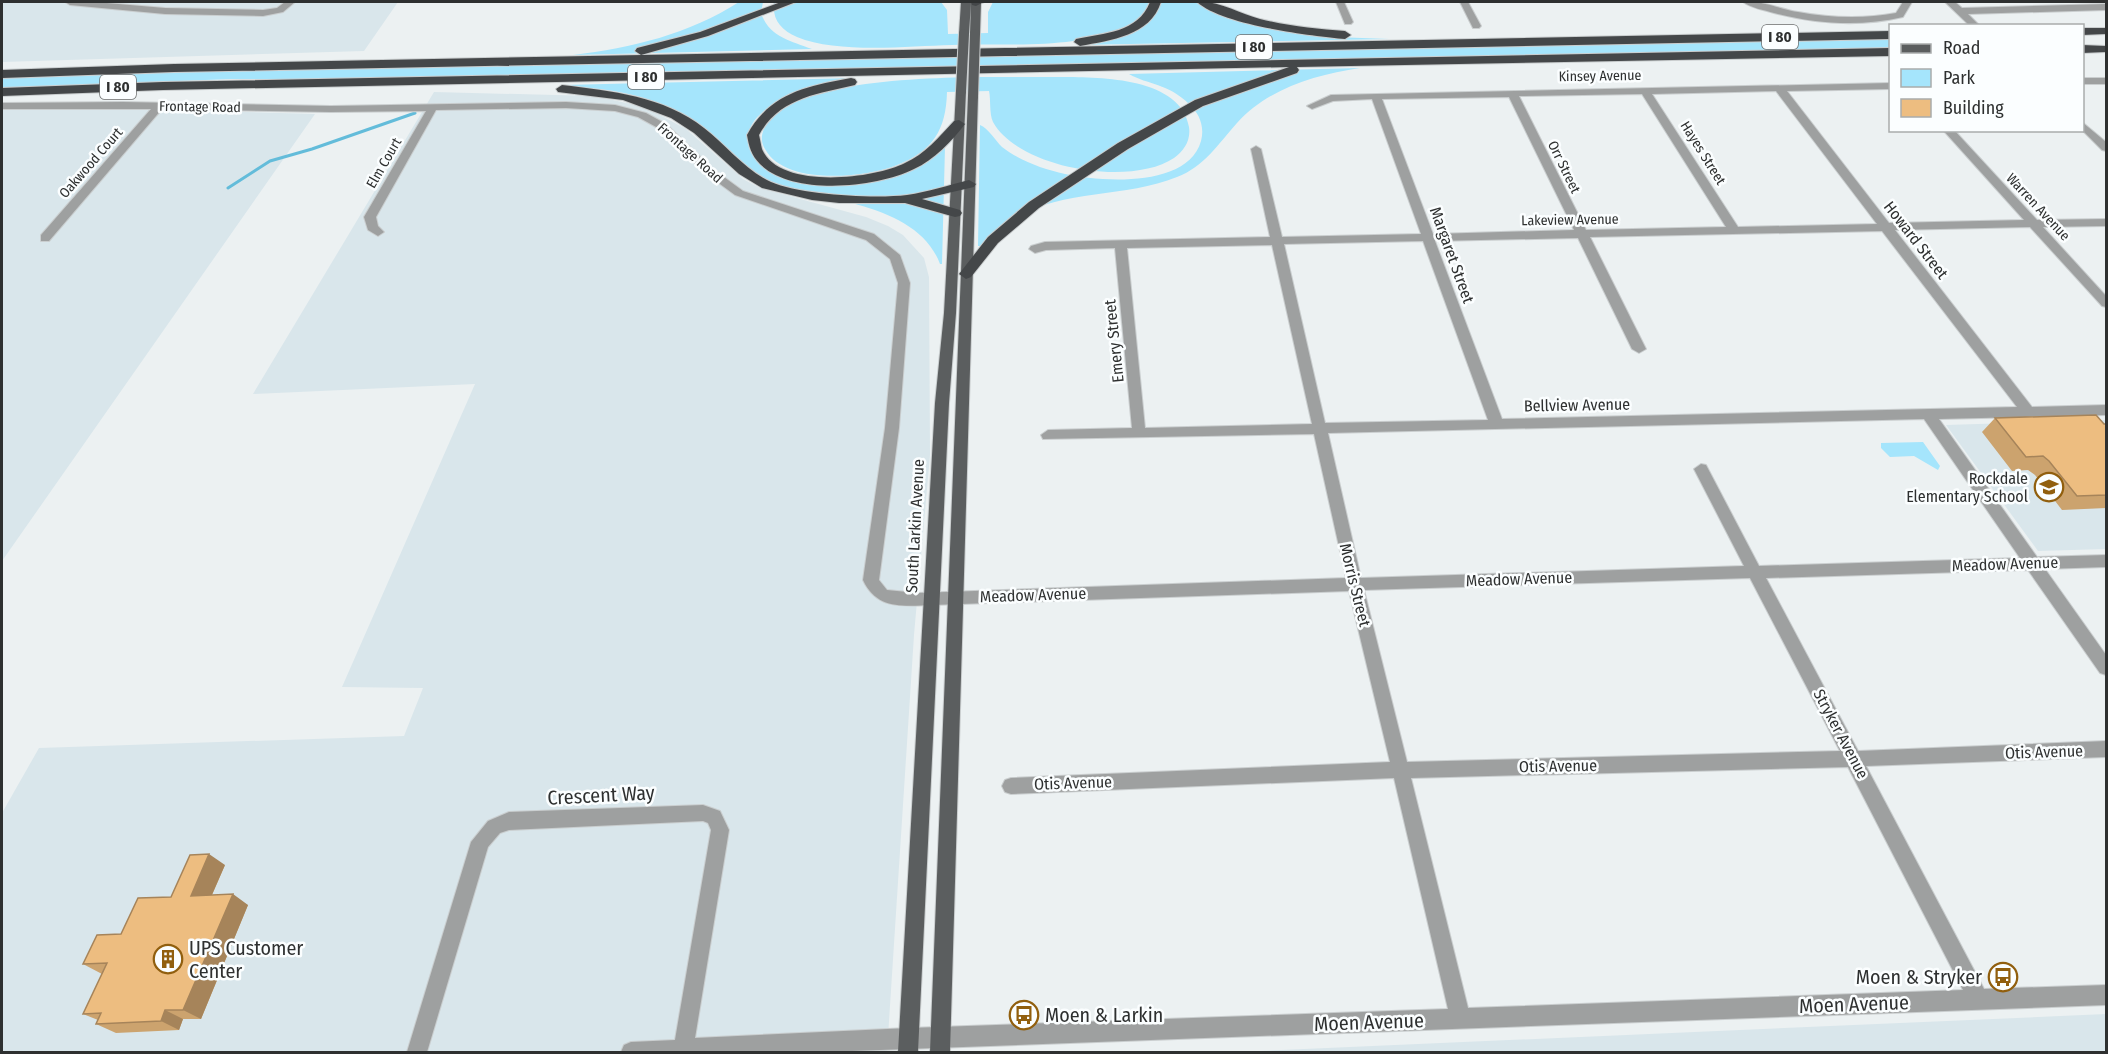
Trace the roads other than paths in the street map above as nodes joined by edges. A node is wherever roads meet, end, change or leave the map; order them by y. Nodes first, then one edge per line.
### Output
1 (70, 2) edge
2 (290, 2) edge
3 (790, 2) edge
4 (974, 2) edge
5 (1155, 2) edge
6 (1203, 2) edge
7 (1340, 2) edge
8 (1464, 2) edge
9 (1748, 2) edge
10 (1907, 2) edge
11 (1950, 2) edge
12 (2106, 7) edge
13 (1960, 11) junction
14 (1348, 22) dead end
15 (1974, 24) edge
16 (1476, 26) dead end
17 (2106, 31) edge
18 (2084, 32) edge
19 (1889, 35) edge
20 (1484, 42) junction
21 (2084, 49) edge
22 (2106, 49) edge
23 (1023, 51) junction
24 (1889, 52) edge
25 (584, 60) junction
26 (1312, 64) junction
27 (900, 72) junction
28 (2, 74) edge
29 (2084, 81) edge
30 (2106, 81) edge
31 (393, 82) junction
32 (1889, 86) edge
33 (1779, 88) junction
34 (1645, 91) junction
35 (2, 92) edge
36 (1512, 93) junction
37 (1376, 96) junction
38 (2, 106) edge
39 (159, 106) junction
40 (1312, 106) dead end
41 (433, 107) junction
42 (959, 124) junction
43 (2084, 127) edge
44 (1950, 132) edge
45 (2106, 148) edge
46 (1256, 149) dead end
47 (963, 186) junction
48 (906, 199) junction
49 (955, 213) junction
50 (2106, 222) edge
51 (2034, 224) junction
52 (1885, 227) junction
53 (378, 232) dead end
54 (1735, 232) junction
55 (1581, 235) junction
56 (45, 238) dead end
57 (1428, 238) junction
58 (1275, 240) junction
59 (1120, 245) junction
60 (1035, 249) dead end
61 (966, 274) junction
62 (2106, 303) edge
63 (1639, 349) dead end
64 (2106, 410) edge
65 (2028, 412) junction
66 (1928, 414) junction
67 (1497, 425) junction
68 (1319, 429) junction
69 (1140, 433) junction
70 (1048, 435) dead end
71 (1701, 470) dead end
72 (2106, 561) edge
73 (2032, 563) junction
74 (1756, 572) junction
75 (1355, 584) junction
76 (932, 597) junction
77 (956, 597) junction
78 (2106, 668) edge
79 (2106, 749) edge
80 (1854, 759) junction
81 (1401, 770) junction
82 (1011, 786) dead end
83 (2106, 995) edge
84 (1979, 1000) junction
85 (1461, 1018) junction
86 (909, 1045) edge
87 (940, 1045) edge
88 (683, 1050) junction
89 (417, 1053) edge
90 (631, 1053) edge

1 - 2 street
3 - 25 highway
4 - 42 main road, South Larkin Avenue, bridge
4 - 47 main road, South Larkin Avenue, bridge
5 - 23 highway
6 - 20 highway
7 - 14 street
8 - 16 street
9 - 10 street
11 - 13 street
12 - 13 street
13 - 15 street
17 - 18 highway
19 - 20 highway, I 80
20 - 23 highway, I 80
21 - 22 highway
23 - 25 highway, I 80
24 - 26 highway, I 80
25 - 28 highway, I 80
26 - 27 highway, I 80
26 - 61 highway
27 - 31 highway, I 80
27 - 42 highway
29 - 30 street
31 - 35 highway, I 80
31 - 48 highway
32 - 33 street, Kinsey Avenue
33 - 34 street, Kinsey Avenue
33 - 52 street, Howard Street
34 - 36 street, Kinsey Avenue
34 - 54 street, Hayes Street
36 - 37 street, Kinsey Avenue
36 - 55 street, Orr Street
37 - 40 street, Kinsey Avenue
37 - 57 street, Margaret Street
38 - 39 street, Frontage Road
39 - 41 street, Frontage Road
39 - 56 street, Oakwood Court
41 - 53 street, Elm Court
41 - 76 street, Frontage Road
42 - 47 main road, South Larkin Avenue
43 - 45 street
44 - 51 street, Warren Avenue
46 - 58 street, Morris Street
47 - 48 highway
47 - 49 main road, South Larkin Avenue
47 - 61 main road, South Larkin Avenue
48 - 49 highway
49 - 76 main road, South Larkin Avenue
50 - 51 street, Lakeview Avenue
51 - 52 street, Lakeview Avenue
51 - 62 street, Warren Avenue
52 - 54 street, Lakeview Avenue
52 - 65 street, Howard Street
54 - 55 street, Lakeview Avenue
55 - 57 street, Lakeview Avenue
55 - 63 street, Orr Street
57 - 58 street, Lakeview Avenue
57 - 67 street, Margaret Street
58 - 59 street, Lakeview Avenue
58 - 68 street, Morris Street
59 - 60 street, Lakeview Avenue
59 - 69 street, Emery Street
61 - 77 main road, South Larkin Avenue
64 - 65 street, Bellview Avenue
65 - 66 street, Bellview Avenue
66 - 67 street, Bellview Avenue
66 - 73 street
67 - 68 street, Bellview Avenue
68 - 69 street, Bellview Avenue
68 - 75 street, Morris Street
69 - 70 street, Bellview Avenue
71 - 74 street, Stryker Avenue
72 - 73 street, Meadow Avenue
73 - 74 street, Meadow Avenue
73 - 78 street
74 - 75 street, Meadow Avenue
74 - 80 street, Stryker Avenue
75 - 77 street, Meadow Avenue
75 - 81 street, Morris Street
76 - 77 street, Meadow Avenue
76 - 86 main road, South Larkin Avenue
77 - 87 main road, South Larkin Avenue
79 - 80 street, Otis Avenue
80 - 81 street, Otis Avenue
80 - 84 street, Stryker Avenue
81 - 82 street, Otis Avenue
81 - 85 street, Morris Street
83 - 84 street, Moen Avenue
84 - 85 street, Moen Avenue
85 - 87 street, Moen Avenue
86 - 87 street, Moen Avenue
86 - 88 street, Moen Avenue
88 - 89 street, Crescent Way
88 - 90 street, Moen Avenue

